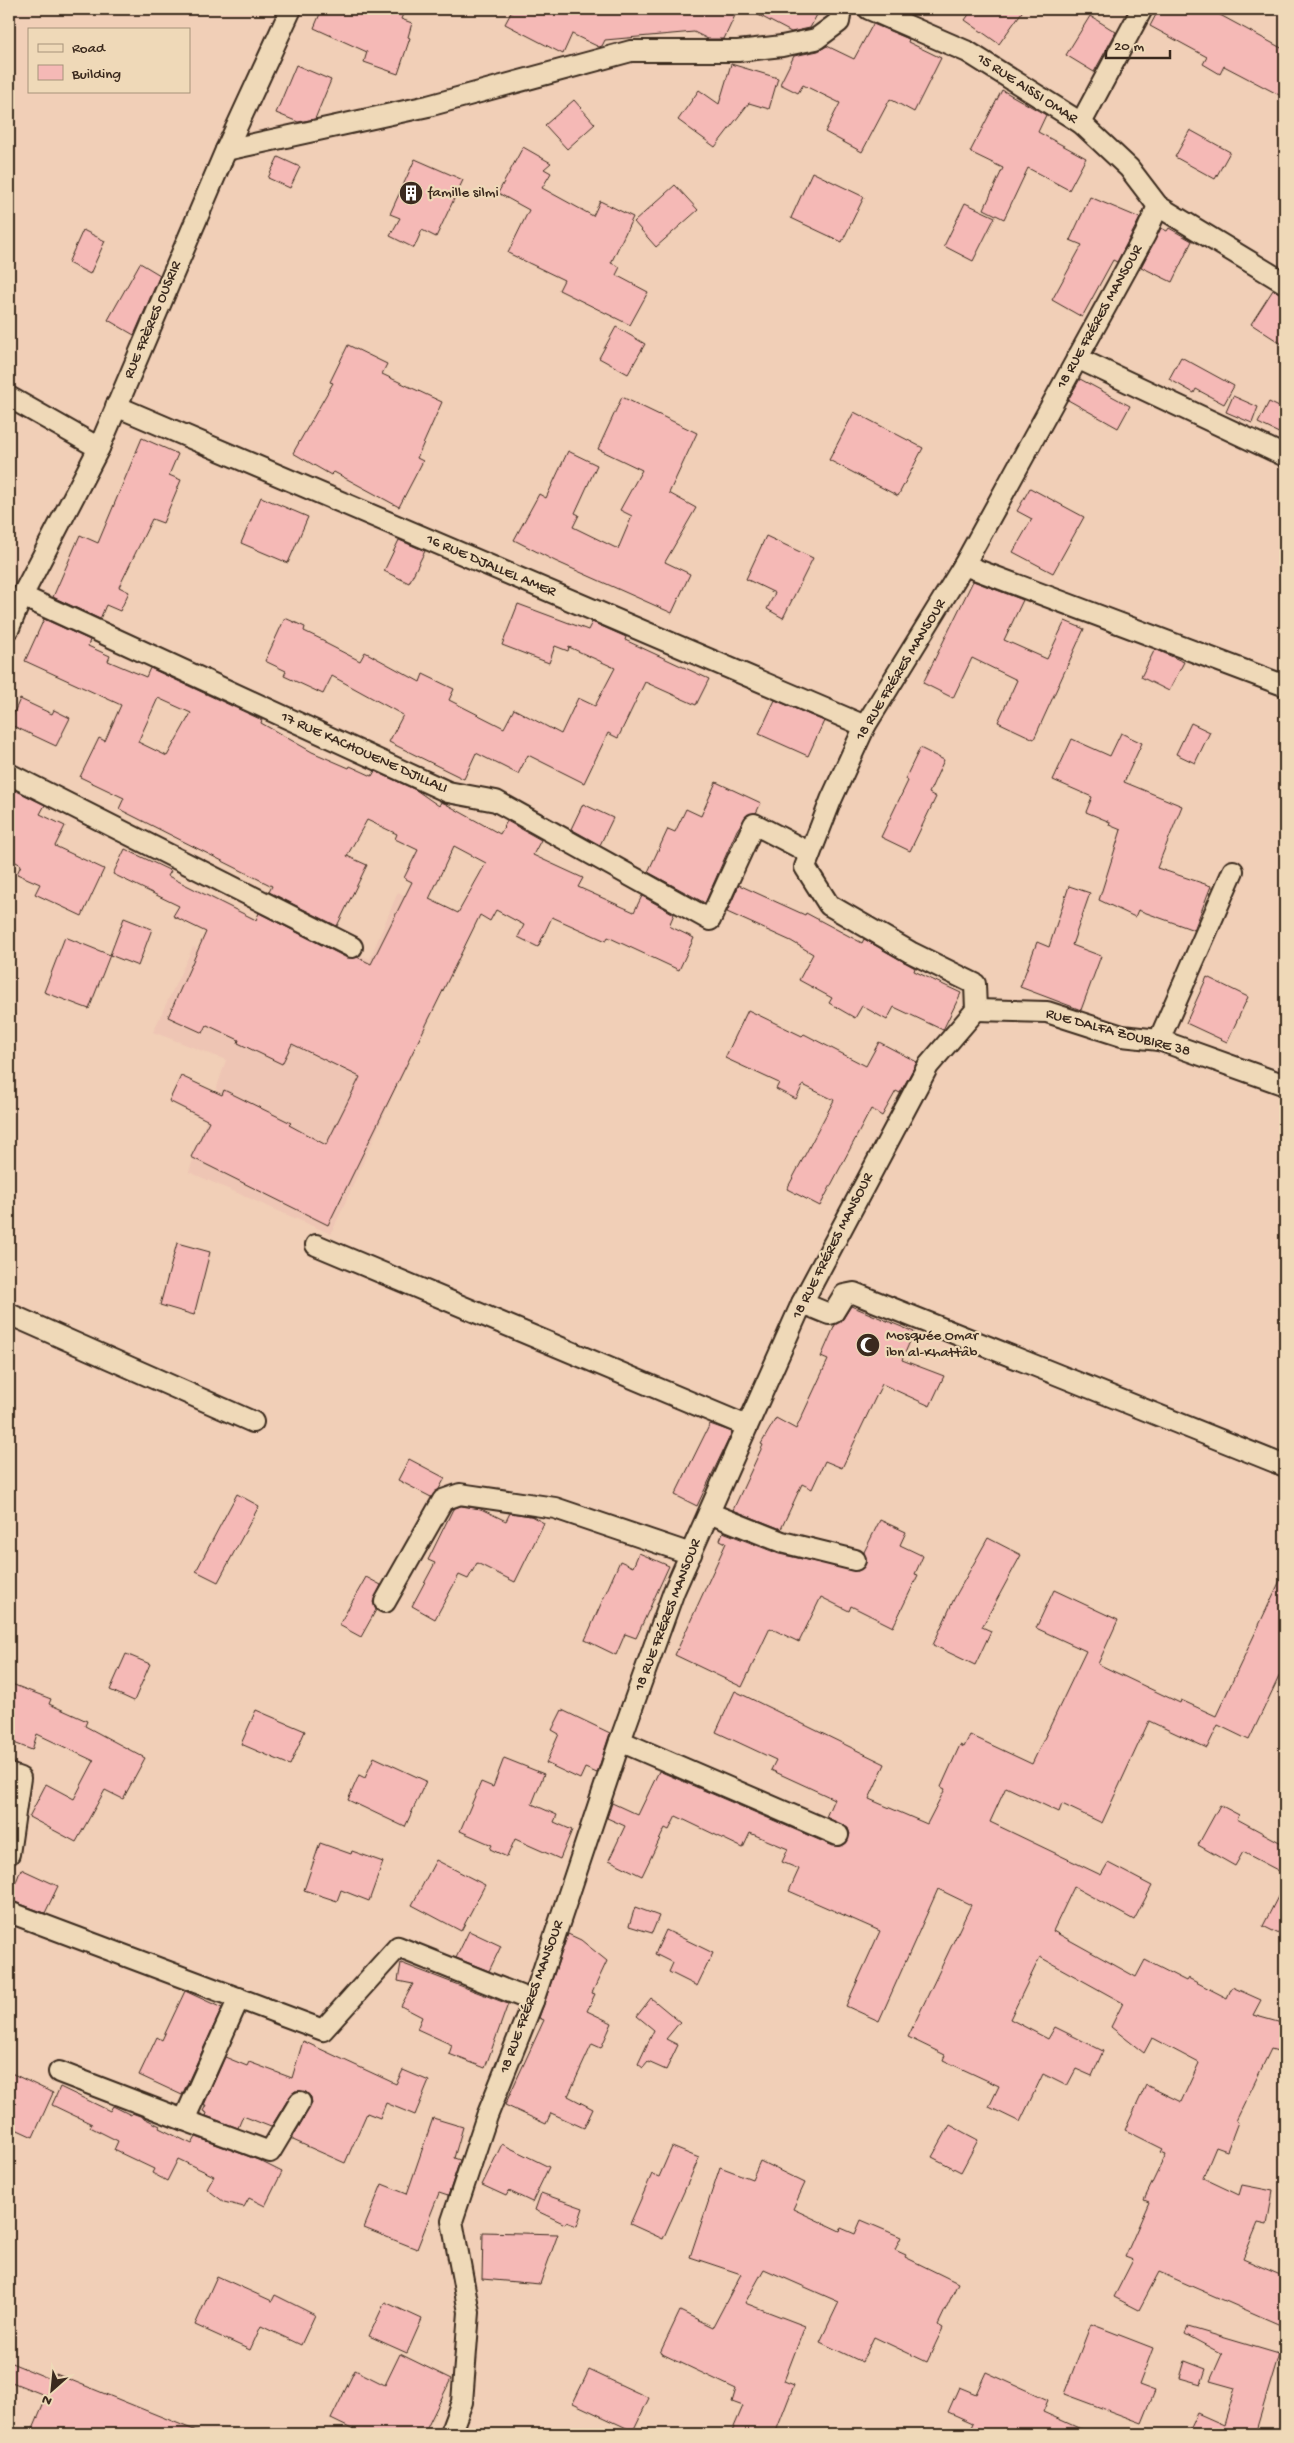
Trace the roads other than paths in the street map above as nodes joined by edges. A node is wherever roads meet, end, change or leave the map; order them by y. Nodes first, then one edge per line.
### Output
1 (291, 9) edge
2 (841, 9) edge
3 (869, 9) edge
4 (1142, 9) edge
5 (1081, 123) junction
6 (226, 150) junction
7 (1158, 206) junction
8 (1285, 283) edge
9 (1077, 358) junction
10 (9, 397) edge
11 (116, 406) junction
12 (99, 448) junction
13 (1285, 456) edge
14 (964, 565) junction
15 (22, 596) junction
16 (9, 628) edge
17 (1283, 686) dead end
18 (865, 726) junction
19 (9, 774) edge
20 (810, 854) junction
21 (1233, 871) dead end
22 (352, 947) dead end
23 (976, 1010) junction
24 (1159, 1040) junction
25 (1285, 1084) edge
26 (316, 1245) dead end
27 (802, 1303) junction
28 (9, 1314) edge
29 (253, 1422) dead end
30 (748, 1426) junction
31 (1285, 1466) edge
32 (709, 1514) junction
33 (691, 1554) junction
34 (856, 1560) dead end
35 (385, 1602) dead end
36 (620, 1741) junction
37 (9, 1774) edge
38 (838, 1835) dead end
39 (9, 1854) edge
40 (9, 1912) edge
41 (238, 1998) junction
42 (533, 2001) junction
43 (59, 2072) dead end
44 (300, 2102) dead end
45 (184, 2120) junction
46 (450, 2434) edge

1 - 6 street, RUE FRÈRES OUSRIR
2 - 6 street
3 - 5 street, 15 RUE AISSI OMAR
4 - 5 street
5 - 7 street, 15 RUE AISSI OMAR
6 - 11 street, RUE FRÈRES OUSRIR
7 - 8 street
7 - 9 street, 18 RUE FRÉRES MANSOUR
9 - 13 street
9 - 14 street, 18 RUE FRÉRES MANSOUR
10 - 12 street
11 - 12 street, RUE FRÈRES OUSRIR
11 - 18 street, 16 RUE DJALLEL AMER
12 - 15 street, RUE FRÈRES OUSRIR
14 - 17 street
14 - 18 street, 18 RUE FRÉRES MANSOUR
15 - 16 street, RUE FRÈRES OUSRIR
15 - 20 street, 17 RUE KACHOUENE DJILLALI
18 - 20 street, 18 RUE FRÉRES MANSOUR
19 - 22 street
20 - 23 street, 18 RUE FRÉRES MANSOUR
21 - 24 street
23 - 24 street, RUE DALFA ZOUBIRE 38
23 - 27 street, 18 RUE FRÉRES MANSOUR
24 - 25 street, RUE DALFA ZOUBIRE 38
26 - 30 street
27 - 30 street, 18 RUE FRÉRES MANSOUR
27 - 31 street
28 - 29 street
30 - 32 street, 18 RUE FRÉRES MANSOUR
32 - 33 street, 18 RUE FRÉRES MANSOUR
32 - 34 street
33 - 35 street
33 - 36 street, 18 RUE FRÉRES MANSOUR
36 - 38 street
36 - 42 street, 18 RUE FRÉRES MANSOUR
37 - 39 street
40 - 41 street
41 - 42 street
41 - 45 street
42 - 46 street, 18 RUE FRÉRES MANSOUR
43 - 45 street
44 - 45 street

